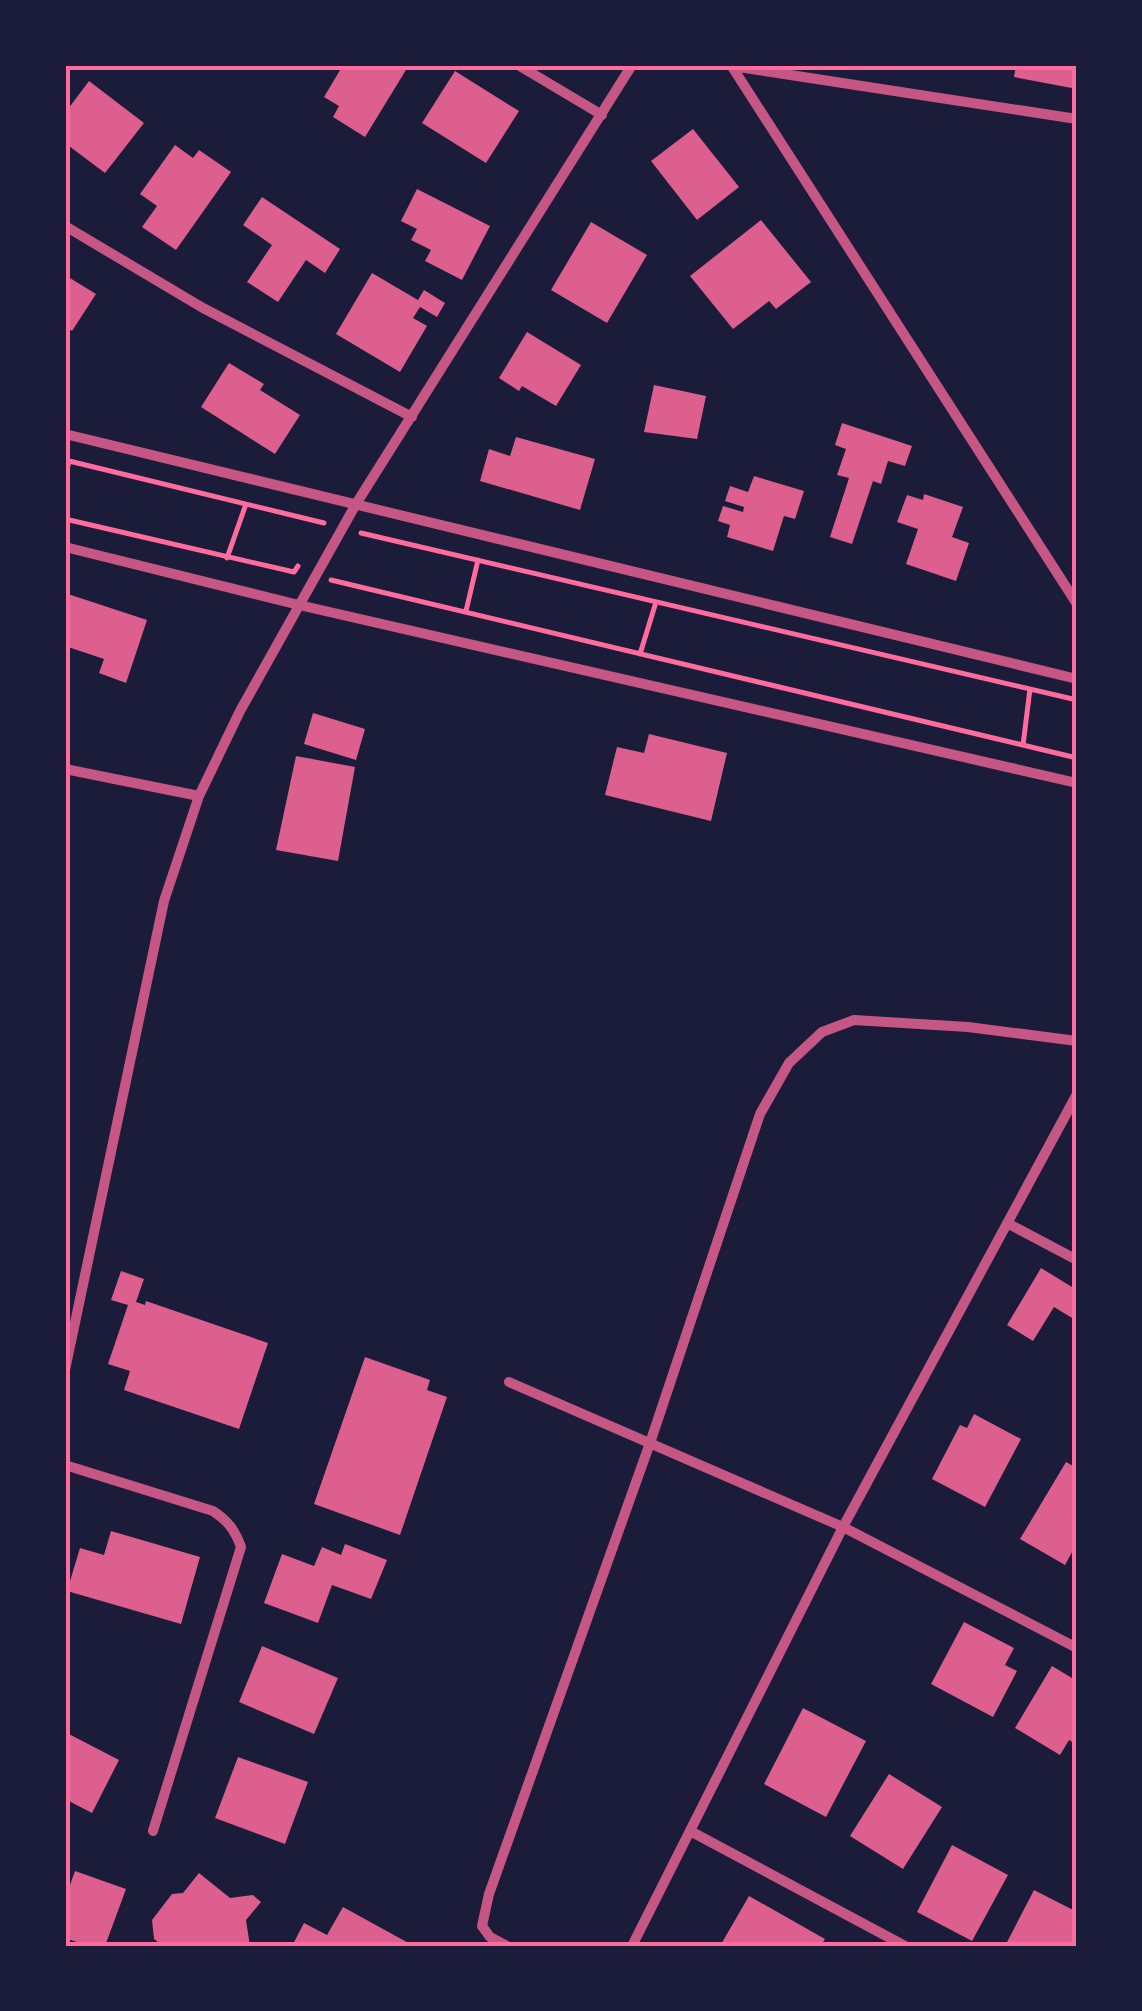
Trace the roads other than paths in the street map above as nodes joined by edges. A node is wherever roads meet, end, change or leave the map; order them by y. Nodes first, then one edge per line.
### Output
1 (518, 65) edge
2 (632, 65) edge
3 (732, 65) edge
4 (602, 115) junction
5 (1077, 118) edge
6 (65, 226) edge
7 (412, 417) junction
8 (65, 434) edge
9 (356, 504) junction
10 (65, 547) edge
11 (1077, 604) edge
12 (299, 605) junction
13 (1077, 678) edge
14 (65, 769) edge
15 (1077, 783) edge
16 (199, 796) junction
17 (1077, 1041) edge
18 (1077, 1094) edge
19 (1007, 1224) junction
20 (1077, 1260) edge
21 (65, 1370) edge
22 (509, 1382) dead end
23 (650, 1443) junction
24 (65, 1464) edge
25 (843, 1527) junction
26 (1077, 1648) edge
27 (153, 1831) dead end
28 (692, 1832) junction
29 (507, 1946) edge
30 (632, 1946) edge
31 (905, 1946) edge

1 - 4 street
2 - 4 street
3 - 5 street
3 - 11 street
4 - 7 street
6 - 7 street
7 - 9 street
8 - 9 street
9 - 12 street
9 - 13 street
10 - 12 street
12 - 15 street
12 - 16 street
14 - 16 street
16 - 21 street
17 - 23 street
18 - 19 street
19 - 20 street
19 - 25 street
22 - 23 street
23 - 25 street
23 - 29 street
24 - 27 street
25 - 26 street
25 - 28 street
28 - 30 street
28 - 31 street

